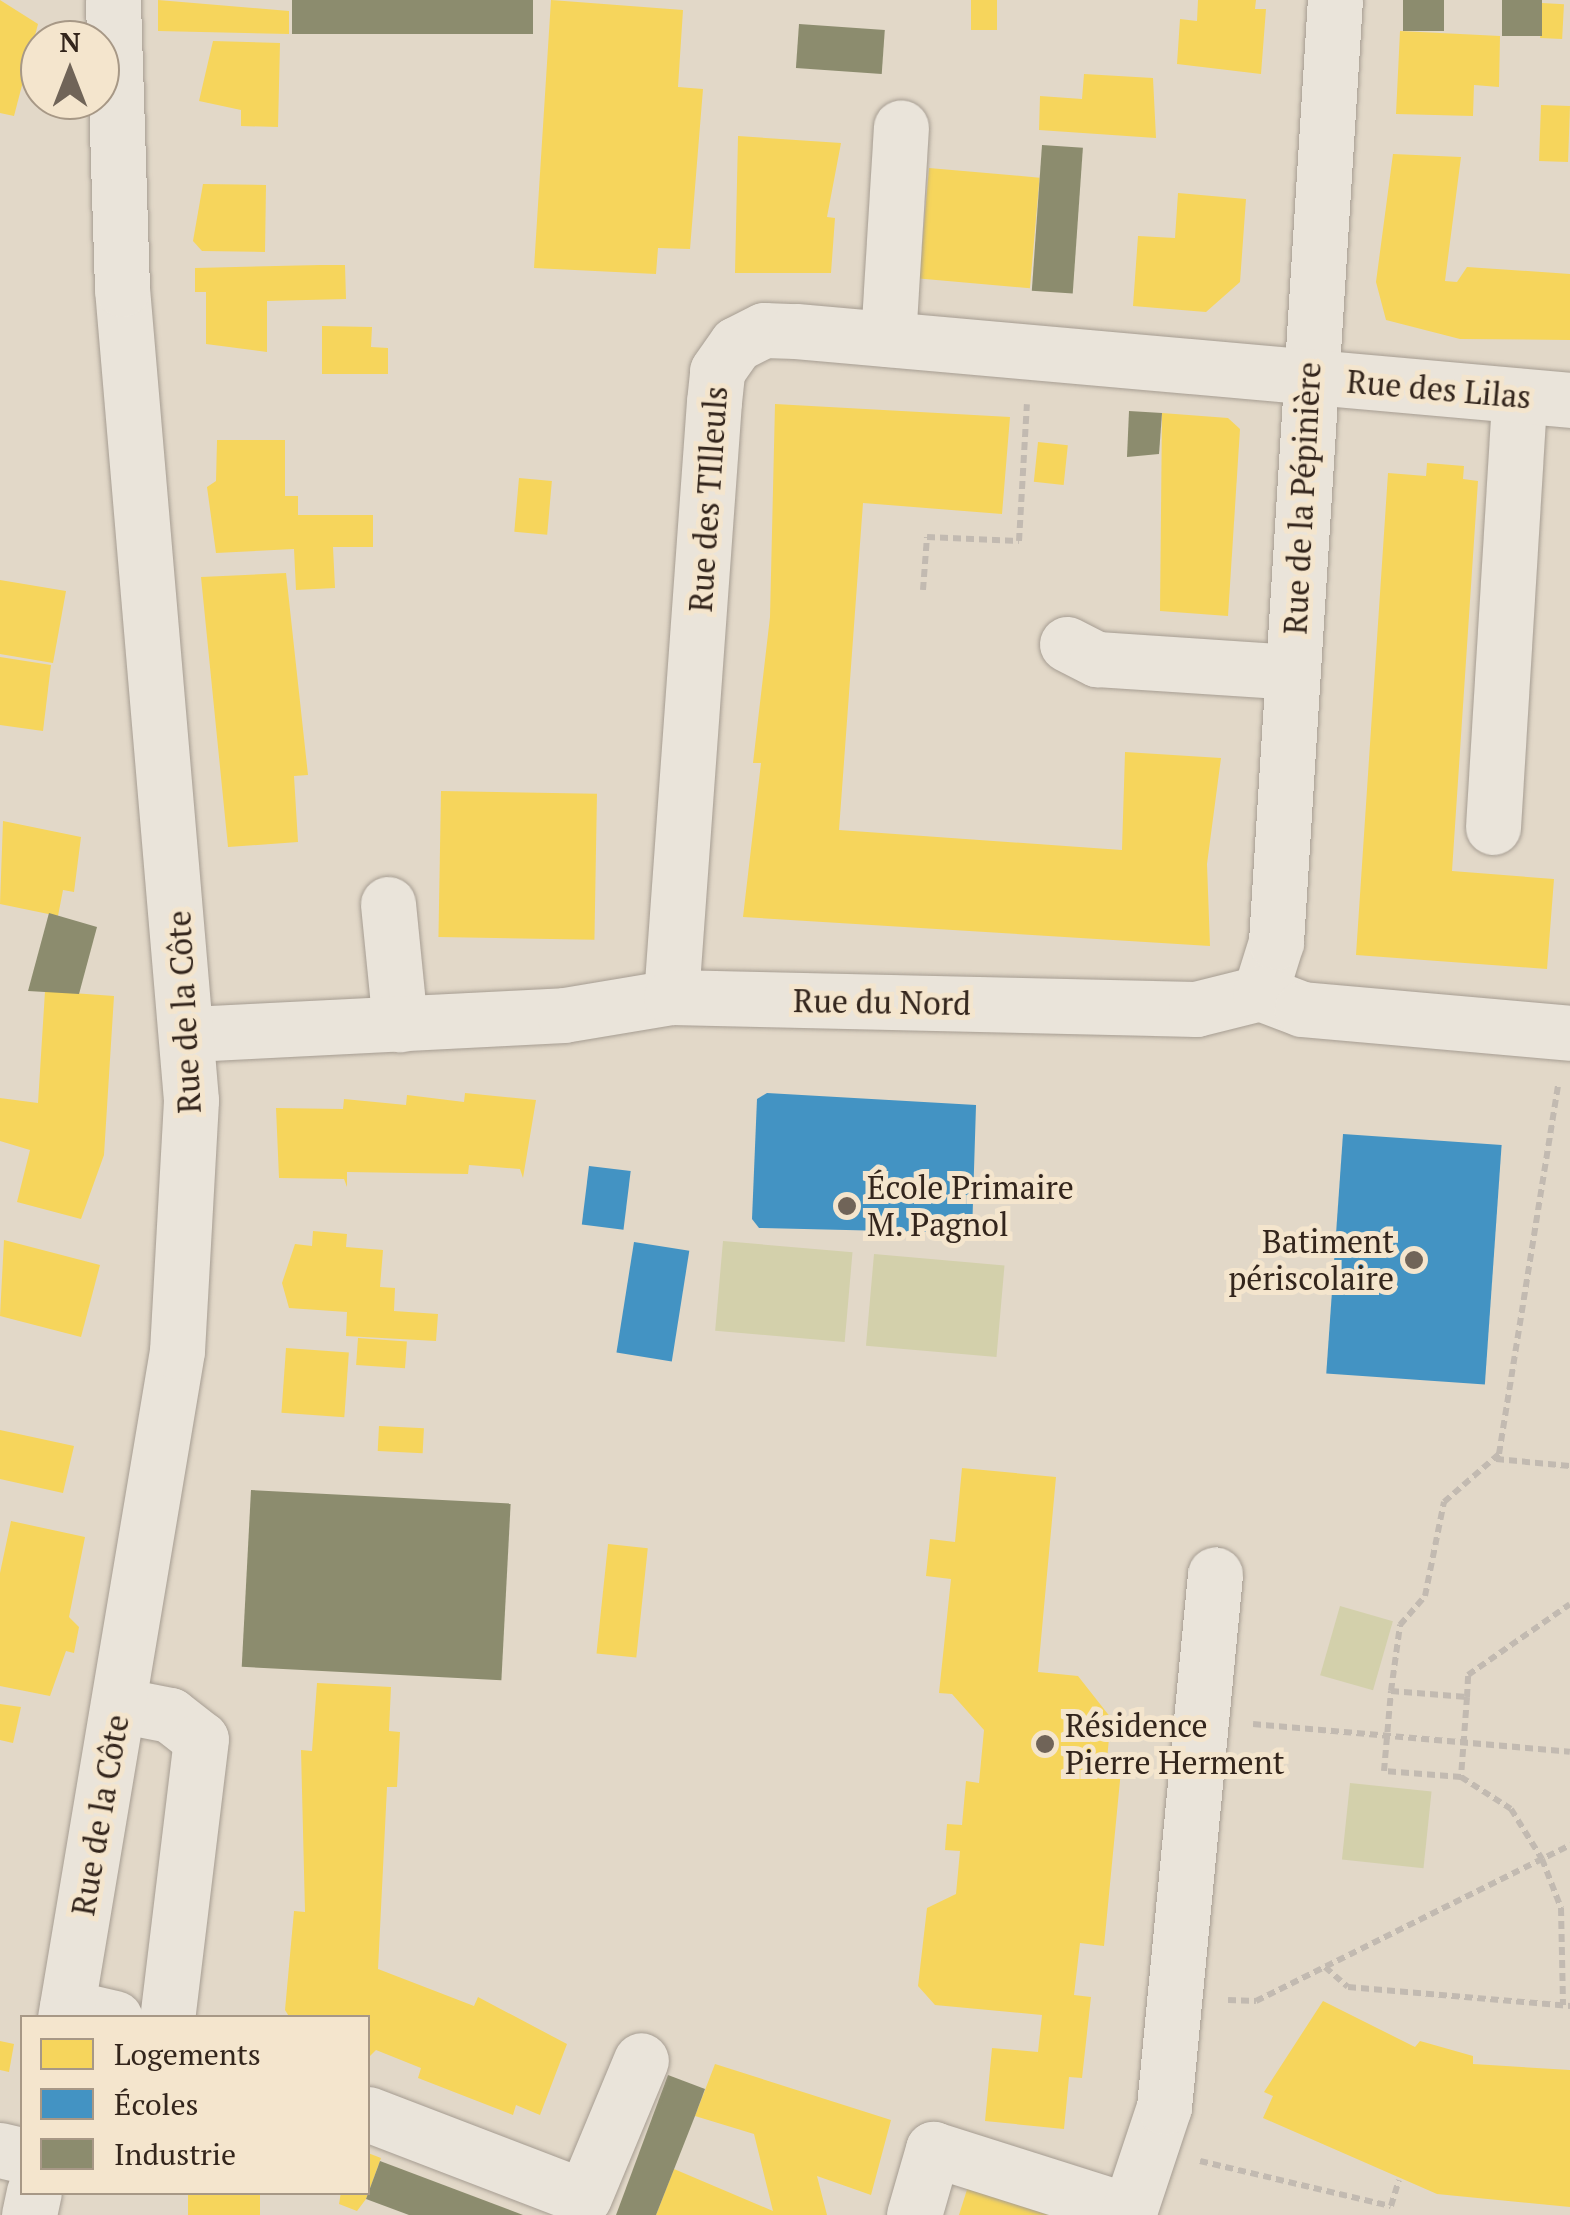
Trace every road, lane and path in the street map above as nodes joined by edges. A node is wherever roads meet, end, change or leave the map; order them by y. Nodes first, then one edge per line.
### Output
1 (113, 0) edge
2 (1335, 0) edge
3 (901, 127) dead end
4 (888, 340) junction
5 (1030, 353) junction
6 (1309, 378) junction
7 (1544, 398) edge
8 (923, 590) dead end
9 (1068, 644) dead end
10 (1292, 672) junction
11 (1493, 826) dead end
12 (388, 904) dead end
13 (1260, 993) junction
14 (671, 997) junction
15 (400, 1024) junction
16 (1568, 1033) edge
17 (191, 1034) junction
18 (1494, 1458) junction
19 (1570, 1466) edge
20 (1215, 1574) dead end
21 (1570, 1604) edge
22 (1390, 1690) junction
23 (1467, 1696) junction
24 (119, 1705) junction
25 (1201, 1719) junction
26 (1387, 1736) junction
27 (1464, 1743) junction
28 (1570, 1752) edge
29 (1461, 1777) junction
30 (1570, 1845) edge
31 (1542, 1859) junction
32 (1325, 1966) junction
33 (1175, 1998) junction
34 (1567, 2006) edge
35 (82, 2014) edge
36 (167, 2015) edge
37 (641, 2060) dead end
38 (370, 2115) edge
39 (1399, 2180) dead end
40 (1136, 2191) edge
41 (914, 2215) edge

1 - 17 street, Rue de la Côte
2 - 6 street, Rue de la Pépinière
3 - 4 street
4 - 5 street, Rue des TIlleuls
4 - 14 street, Rue des TIlleuls
5 - 6 street, Rue des TIlleuls
5 - 8 path
6 - 7 street, Rue des Lilas
6 - 10 street, Rue de la Pépinière
7 - 11 street
9 - 10 street
10 - 13 street, Rue de la Pépinière
12 - 15 street
13 - 14 street, Rue du Nord
13 - 16 street
14 - 15 street, Rue du Nord
15 - 17 street, Rue du Nord
16 - 18 path
17 - 24 street, Rue de la Côte
18 - 19 path
18 - 22 path
20 - 25 street
21 - 23 path
22 - 23 path
22 - 26 path
23 - 27 path
24 - 35 street, Rue de la Côte
24 - 36 street
25 - 26 path
25 - 33 street
26 - 27 path
26 - 29 path
27 - 28 path
27 - 29 path
29 - 31 path
30 - 31 path
31 - 32 path
31 - 34 path
32 - 33 path
32 - 34 path
33 - 40 street
37 - 38 street
39 - 40 path
40 - 41 street

